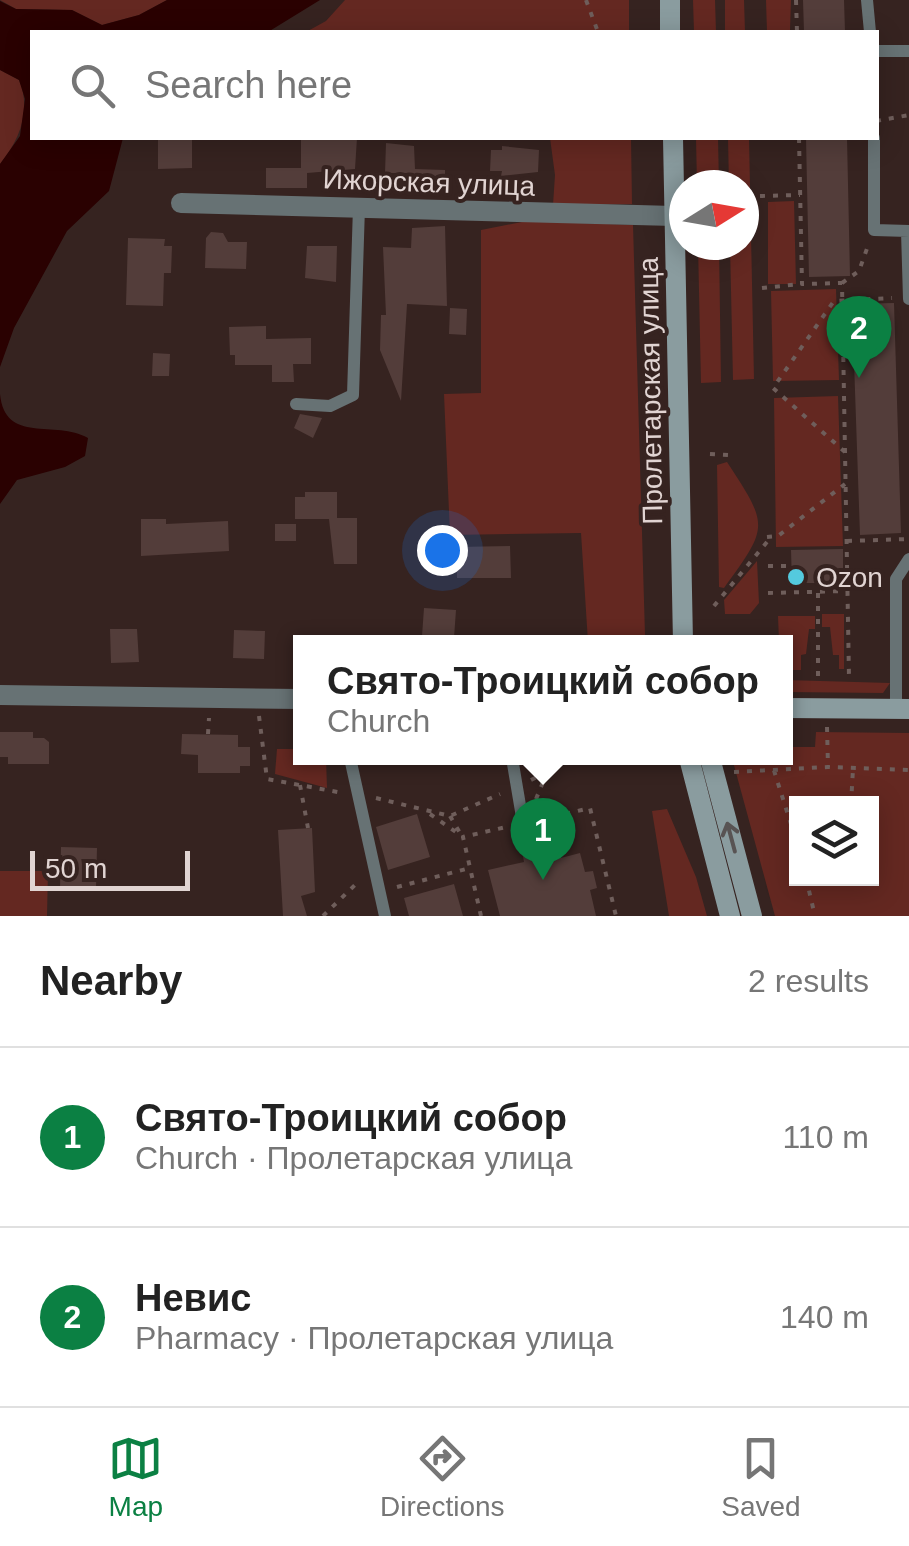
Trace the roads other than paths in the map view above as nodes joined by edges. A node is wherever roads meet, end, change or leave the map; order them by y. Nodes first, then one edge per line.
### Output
1 (670, 0) edge
2 (867, 0) edge
3 (670, 30) edge
4 (870, 30) edge
5 (879, 50) edge
6 (909, 51) edge
7 (672, 140) edge
8 (874, 140) edge
9 (673, 170) edge
10 (182, 202) dead end
11 (359, 207) junction
12 (669, 216) edge
13 (908, 231) edge
14 (675, 260) edge
15 (909, 298) edge
16 (296, 404) dead end
17 (909, 558) edge
18 (902, 628) edge
19 (683, 635) edge
20 (0, 695) edge
21 (293, 700) edge
22 (793, 708) edge
23 (903, 709) edge
24 (352, 765) edge
25 (513, 765) edge
26 (691, 765) edge
27 (712, 765) edge
28 (523, 824) road end
29 (386, 916) edge
30 (730, 916) edge
31 (752, 916) edge

1 - 3 main road
2 - 4 lane
5 - 6 lane
7 - 9 main road, Пролетарская улица
8 - 13 lane
10 - 11 street, Ижорская улица
11 - 12 street, Ижорская улица
11 - 16 lane
13 - 15 lane
14 - 19 main road, Пролетарская улица
17 - 18 lane
18 - 23 lane
20 - 21 street
22 - 23 main road
24 - 29 lane
25 - 28 lane
26 - 30 main road
31 -> 27 main road

